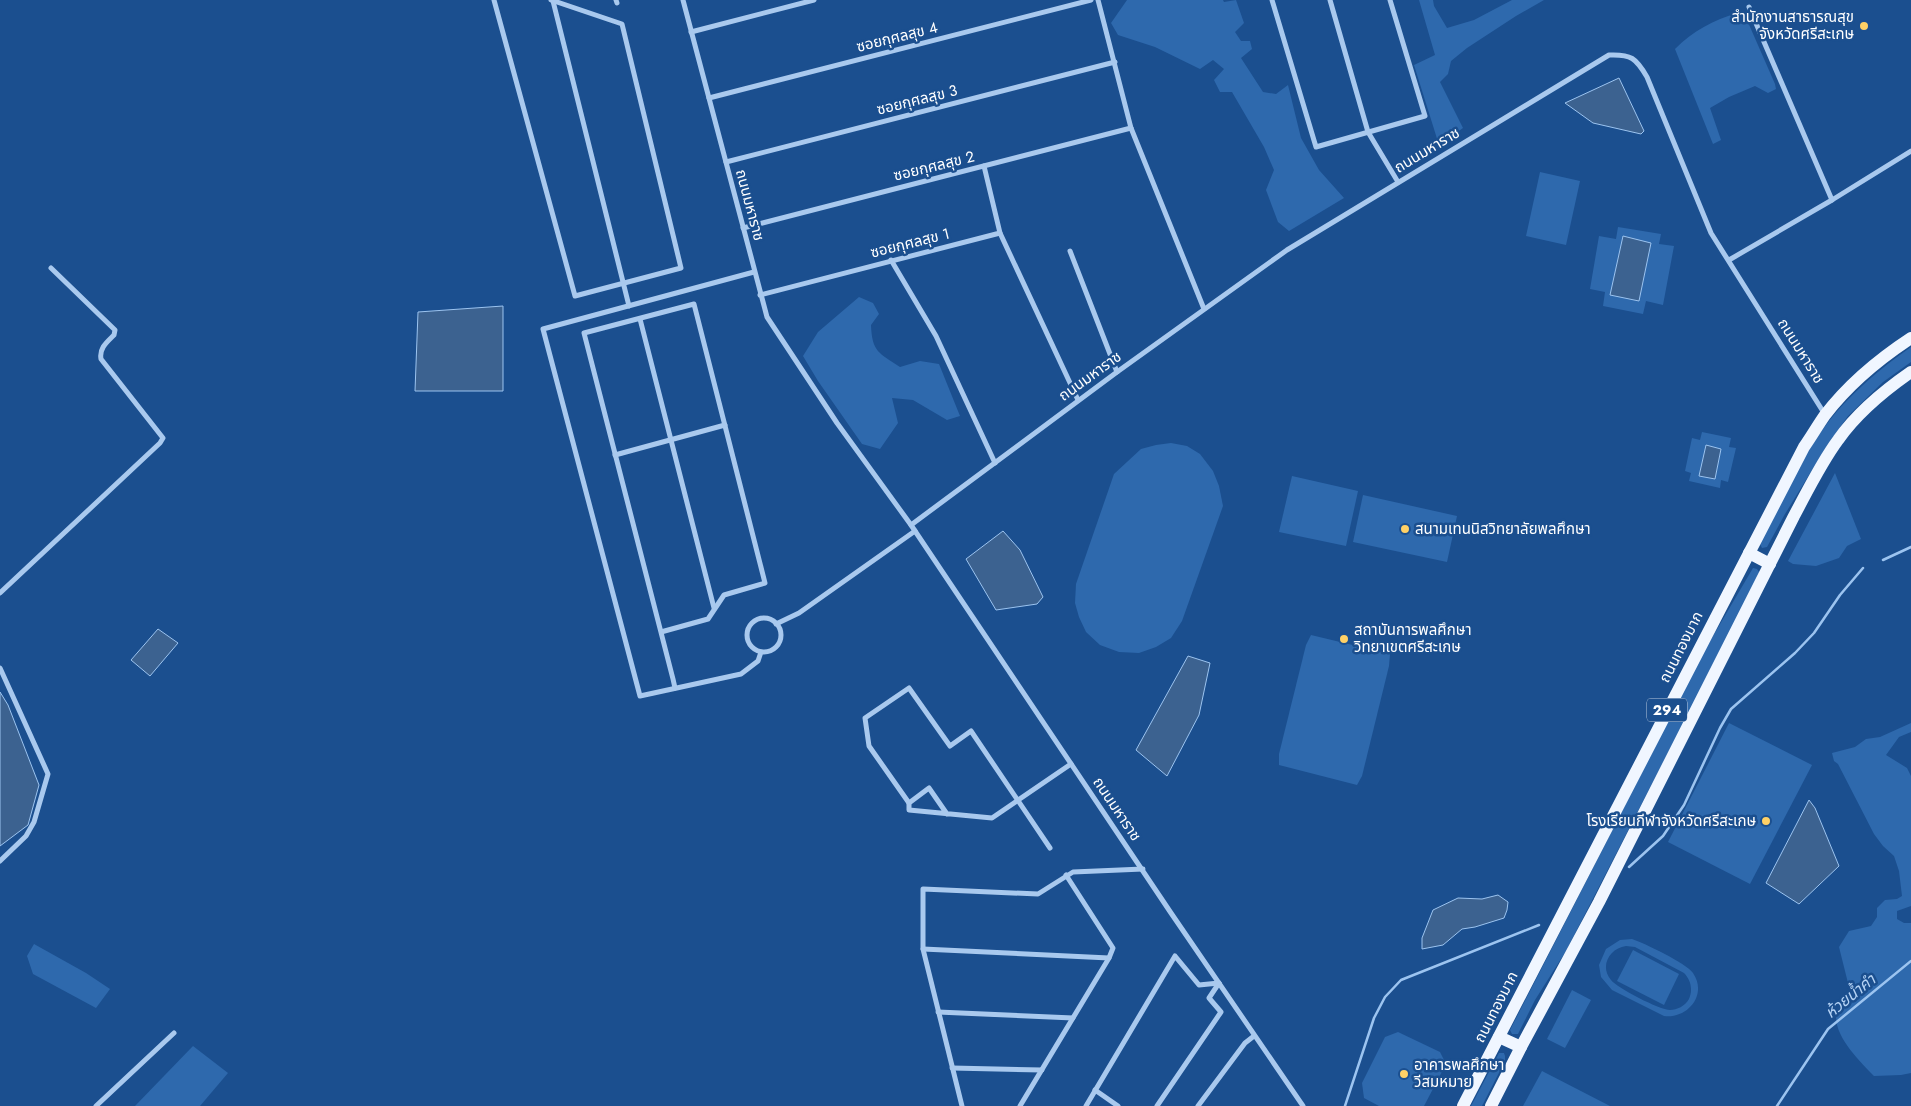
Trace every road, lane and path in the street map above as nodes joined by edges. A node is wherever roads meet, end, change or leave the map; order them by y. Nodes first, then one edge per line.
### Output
1 (494, 0) edge
2 (552, 0) edge
3 (683, 0) edge
4 (814, 0) edge
5 (1090, 0) edge
6 (1098, 0) edge
7 (1272, 0) edge
8 (1330, 0) edge
9 (1390, 0) edge
10 (1749, 7) dead end
11 (692, 32) junction
12 (1115, 62) junction
13 (709, 98) junction
14 (1131, 128) junction
15 (1368, 132) junction
16 (1911, 151) edge
17 (726, 162) junction
18 (984, 166) junction
19 (1398, 182) junction
20 (1832, 200) junction
21 (742, 228) junction
22 (1000, 233) junction
23 (1070, 251) dead end
24 (891, 260) junction
25 (1729, 260) junction
26 (51, 268) dead end
27 (754, 272) junction
28 (624, 284) junction
29 (760, 294) junction
30 (629, 306) junction
31 (1204, 309) junction
32 (640, 319) junction
33 (1911, 338) edge
34 (1117, 372) junction
35 (1911, 372) edge
36 (1078, 400) junction
37 (1826, 414) junction
38 (724, 425) junction
39 (671, 440) junction
40 (615, 455) junction
41 (994, 463) junction
42 (911, 525) junction
43 (915, 531) junction
44 (1749, 552) junction
45 (1770, 564) junction
46 (0, 593) edge
47 (714, 608) junction
48 (776, 624) junction
49 (661, 632) junction
50 (761, 652) junction
51 (0, 668) edge
52 (676, 688) junction
53 (1072, 764) junction
54 (1018, 801) junction
55 (910, 803) junction
56 (948, 814) junction
57 (1050, 848) dead end
58 (0, 861) edge
59 (1142, 870) junction
60 (1066, 875) junction
61 (923, 949) junction
62 (1109, 958) junction
63 (1219, 983) junction
64 (938, 1012) junction
65 (1073, 1018) junction
66 (174, 1033) dead end
67 (1254, 1036) junction
68 (1499, 1037) junction
69 (1521, 1047) junction
70 (952, 1068) junction
71 (1042, 1070) junction
72 (1095, 1090) junction
73 (96, 1106) edge
74 (962, 1106) edge
75 (1020, 1106) edge
76 (1086, 1106) edge
77 (1118, 1106) edge
78 (1157, 1106) edge
79 (1198, 1106) edge
80 (1303, 1106) edge
81 (1463, 1106) edge
82 (1491, 1106) edge

1 - 28 street
2 - 28 street
2 - 28 street
3 - 11 street, ถนนมหาราช
4 - 11 street
5 - 13 street, ซอยกุศลสุข 4
6 - 12 street
7 - 15 street
8 - 15 street
9 - 15 street
10 - 20 street
11 - 13 street, ถนนมหาราช
12 - 14 street
12 - 17 street, ซอยกุศลสุข 3
13 - 17 street, ถนนมหาราช
14 - 18 street, ซอยกุศลสุข 2
14 - 31 street
15 - 19 street
16 - 20 street
17 - 21 street, ถนนมหาราช
18 - 21 street, ซอยกุศลสุข 2
18 - 22 street
19 - 25 street, ถนนมหาราช
19 - 31 street, ถนนมหาราช
20 - 25 street
21 - 27 street, ถนนมหาราช
22 - 24 street, ซอยกุศลสุข 1
22 - 36 street
23 - 34 street
24 - 29 street, ซอยกุศลสุข 1
24 - 41 street
25 - 37 street, ถนนมหาราช
26 - 46 street
27 - 29 street, ถนนมหาราช
27 - 30 street
28 - 30 street
29 - 42 street, ถนนมหาราช
30 - 52 street
31 - 34 street, ถนนมหาราช
32 - 38 street
32 - 39 street
32 - 40 street
33 - 37 main road, ถนนทองมาก / 294
34 - 36 street, ถนนมหาราช
35 - 45 main road, 294
36 - 41 street, ถนนมหาราช
37 - 44 main road, ถนนทองมาก / 294
38 - 39 street
38 - 47 street
39 - 40 street
39 - 47 street
40 - 49 street
41 - 42 street, ถนนมหาราช
42 - 43 street, ถนนมหาราช
43 - 48 street
43 - 53 street, ถนนมหาราช
44 - 45 main road
44 - 68 main road, ถนนทองมาก / 294
45 - 69 main road, 294
47 - 49 street
48 - 50 street
48 - 50 street
49 - 52 street
50 - 52 street
51 - 58 street
53 - 54 street
53 - 59 street, ถนนมหาราช
54 - 55 street
54 - 56 street
54 - 57 street
55 - 56 street
55 - 56 street
59 - 60 street
59 - 63 street, ถนนมหาราช
60 - 61 street
60 - 62 street
61 - 62 street
61 - 64 street
62 - 65 street
63 - 67 street, ถนนมหาราช
63 - 72 street
63 - 78 street
64 - 65 street
64 - 70 street
65 - 71 street
66 - 73 street
67 - 79 street
67 - 80 street, ถนนมหาราช
68 - 69 main road
68 - 81 main road, ถนนทองมาก / 294
69 - 82 main road, 294
70 - 71 street
70 - 74 street
71 - 75 street
72 - 76 street
72 - 77 street

